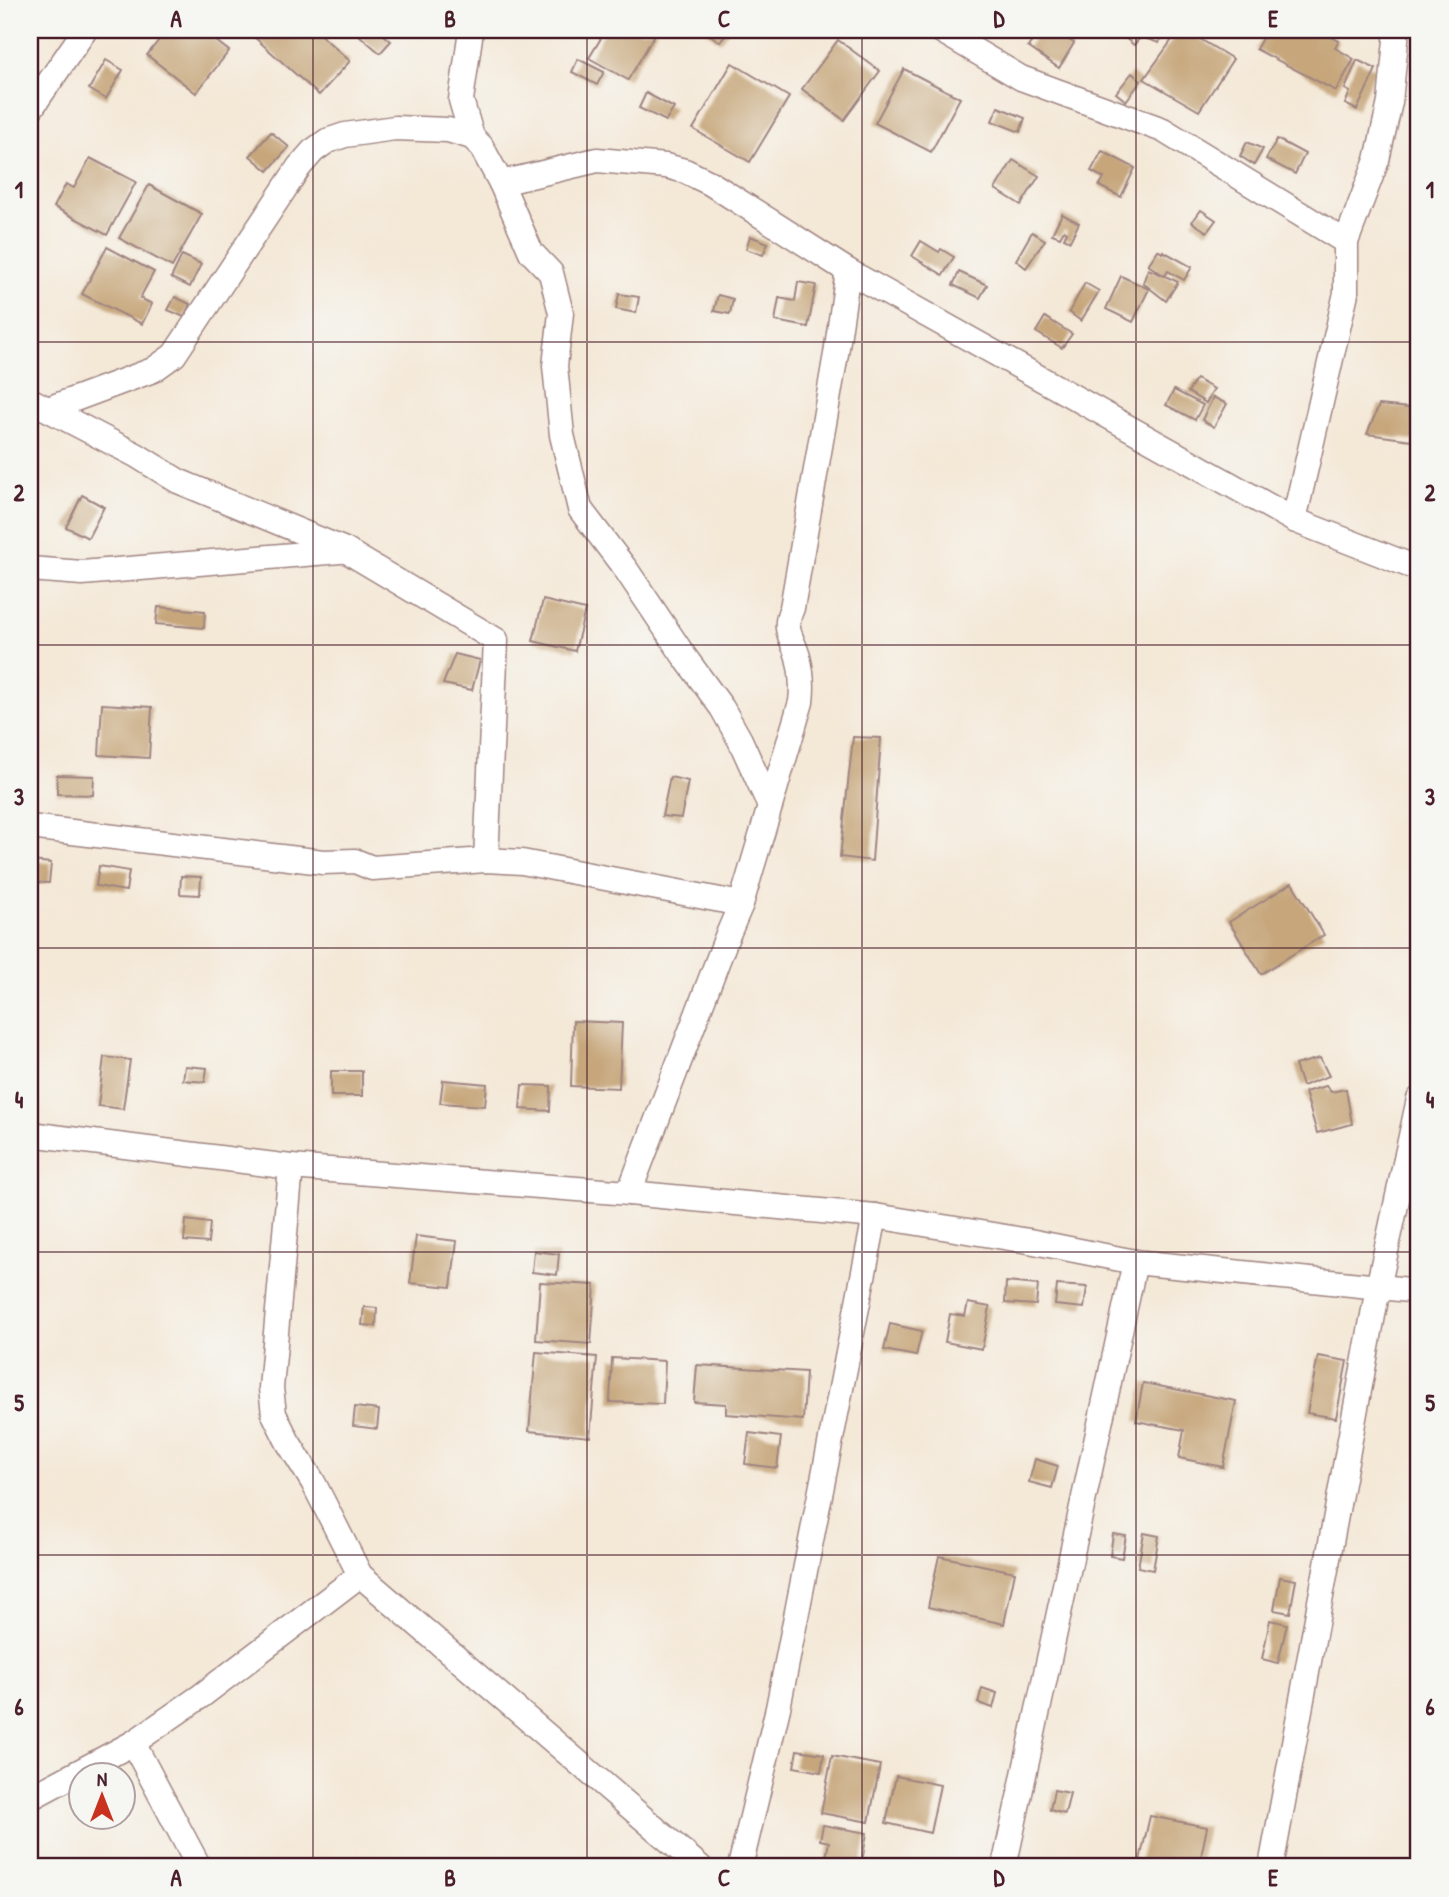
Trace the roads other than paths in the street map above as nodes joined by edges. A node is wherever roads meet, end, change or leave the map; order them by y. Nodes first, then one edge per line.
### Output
1 (85, 30) edge
2 (471, 30) edge
3 (940, 30) edge
4 (1397, 30) edge
5 (30, 110) edge
6 (472, 137) junction
7 (500, 183) junction
8 (1346, 242) junction
9 (848, 271) junction
10 (39, 405) edge
11 (1294, 520) junction
12 (345, 550) junction
13 (30, 569) edge
14 (1419, 569) edge
15 (771, 806) junction
16 (30, 827) edge
17 (486, 860) junction
18 (741, 904) junction
19 (1419, 1099) edge
20 (30, 1134) edge
21 (291, 1167) junction
22 (629, 1193) junction
23 (875, 1216) junction
24 (1135, 1262) junction
25 (1378, 1288) junction
26 (1419, 1291) edge
27 (360, 1575) junction
28 (133, 1743) junction
29 (30, 1798) edge
30 (199, 1867) edge
31 (700, 1867) edge
32 (740, 1867) edge
33 (1004, 1867) edge
34 (1271, 1867) edge

1 - 5 street
2 - 6 street
3 - 8 street
4 - 8 street
6 - 7 street
6 - 10 street
7 - 9 street
7 - 15 street
8 - 11 street
9 - 11 street
9 - 15 street
10 - 12 street
11 - 14 street
12 - 13 street
12 - 17 street
15 - 18 street
16 - 17 street
17 - 18 street
18 - 22 street
19 - 25 street
20 - 21 street
21 - 22 street
21 - 27 street
22 - 23 street
23 - 24 street
23 - 32 street
24 - 25 street
24 - 33 street
25 - 26 street
25 - 34 street
27 - 28 street
27 - 31 street
28 - 29 street
28 - 30 street

